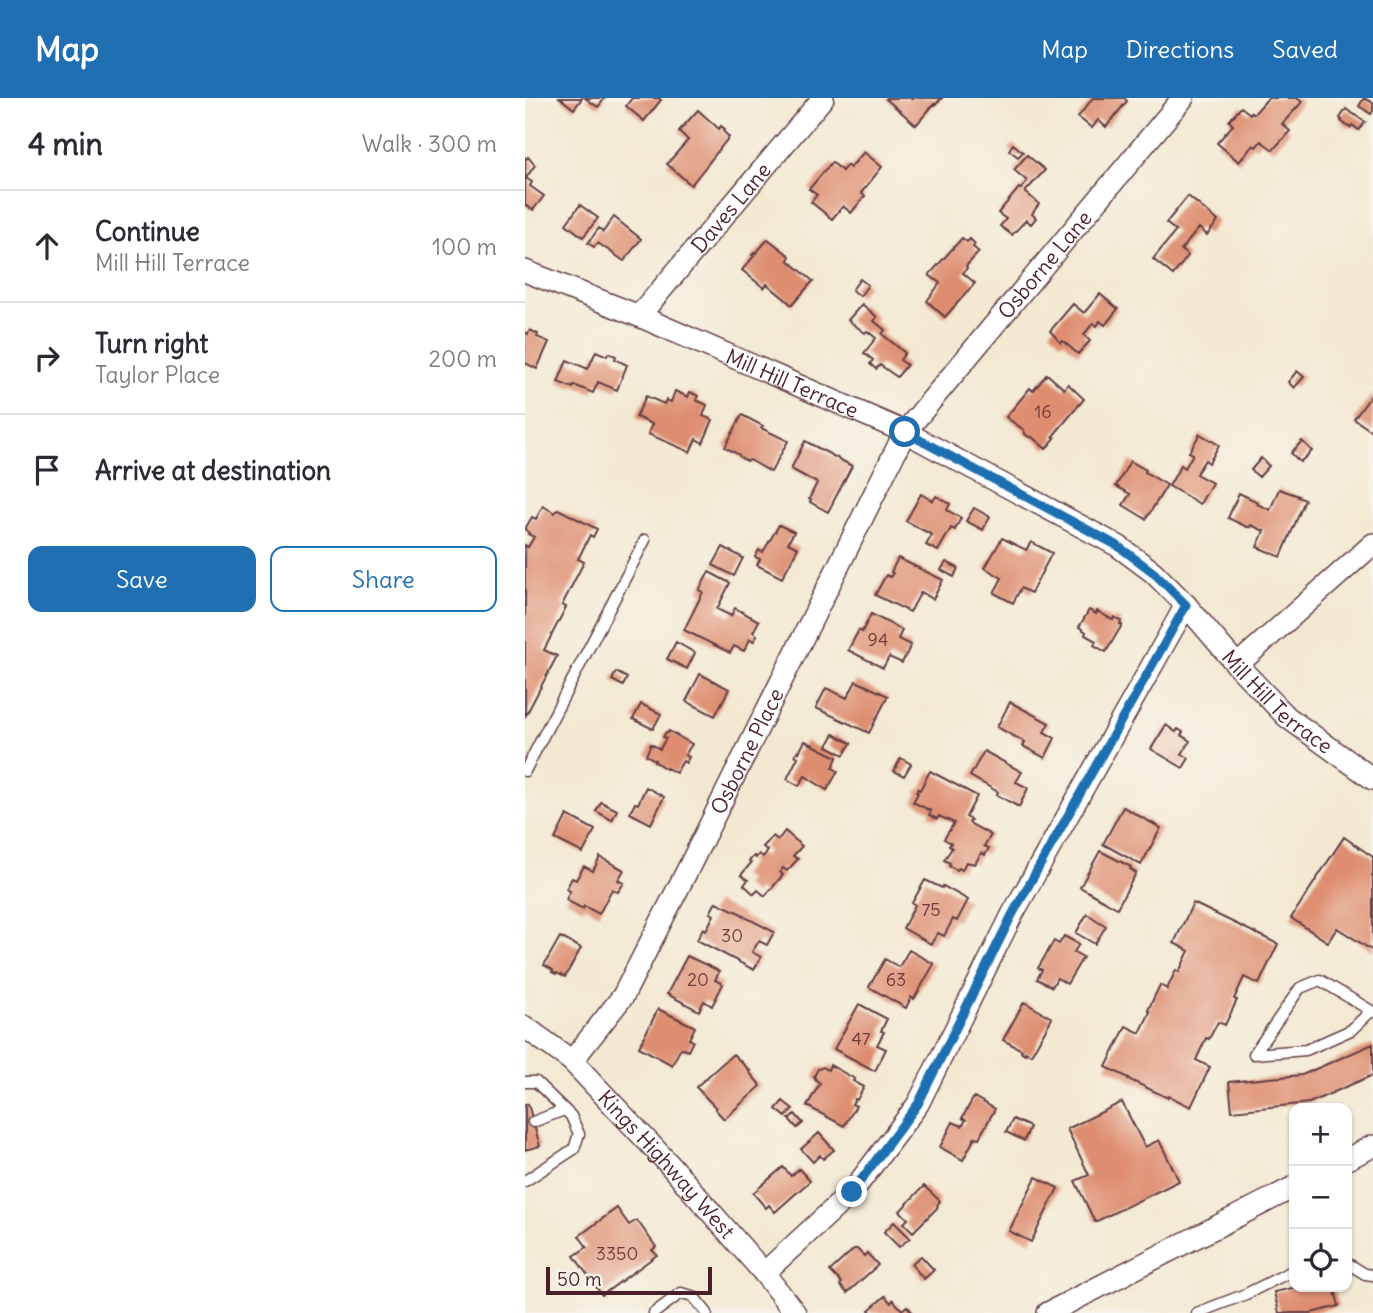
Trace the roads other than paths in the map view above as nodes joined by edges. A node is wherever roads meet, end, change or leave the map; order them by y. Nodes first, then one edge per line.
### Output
1 (823, 98) edge
2 (1183, 98) edge
3 (525, 271) edge
4 (639, 316) junction
5 (905, 432) junction
6 (645, 540) dead end
7 (1373, 544) edge
8 (1186, 605) junction
9 (1237, 665) junction
10 (525, 771) edge
11 (1373, 779) edge
12 (1372, 1012) edge
13 (525, 1027) edge
14 (572, 1061) junction
15 (525, 1082) edge
16 (564, 1110) junction
17 (533, 1122) dead end
18 (1373, 1146) edge
19 (1352, 1157) edge
20 (525, 1181) edge
21 (1289, 1189) edge
22 (1352, 1265) edge
23 (1289, 1272) edge
24 (764, 1273) junction
25 (1373, 1275) edge
26 (654, 1313) edge
27 (707, 1313) edge
28 (795, 1313) edge
29 (1048, 1313) edge
30 (1197, 1313) edge

1 - 4 street, Daves Lane
2 - 5 street, Osborne Lane
3 - 4 street, Mill Hill Terrace
4 - 5 street, Mill Hill Terrace
5 - 8 street, Mill Hill Terrace
5 - 14 street, Osborne Place
6 - 10 lane
7 - 9 street
8 - 9 street, Mill Hill Terrace
8 - 24 street
9 - 11 street, Mill Hill Terrace
12 - 12 lane
13 - 14 street, Kings Highway West
14 - 24 street, Kings Highway West
15 - 16 lane
16 - 17 lane
16 - 20 lane
18 - 19 street
21 - 29 street
22 - 25 lane
23 - 30 lane
24 - 28 street, Kings Highway West
26 - 27 lane

